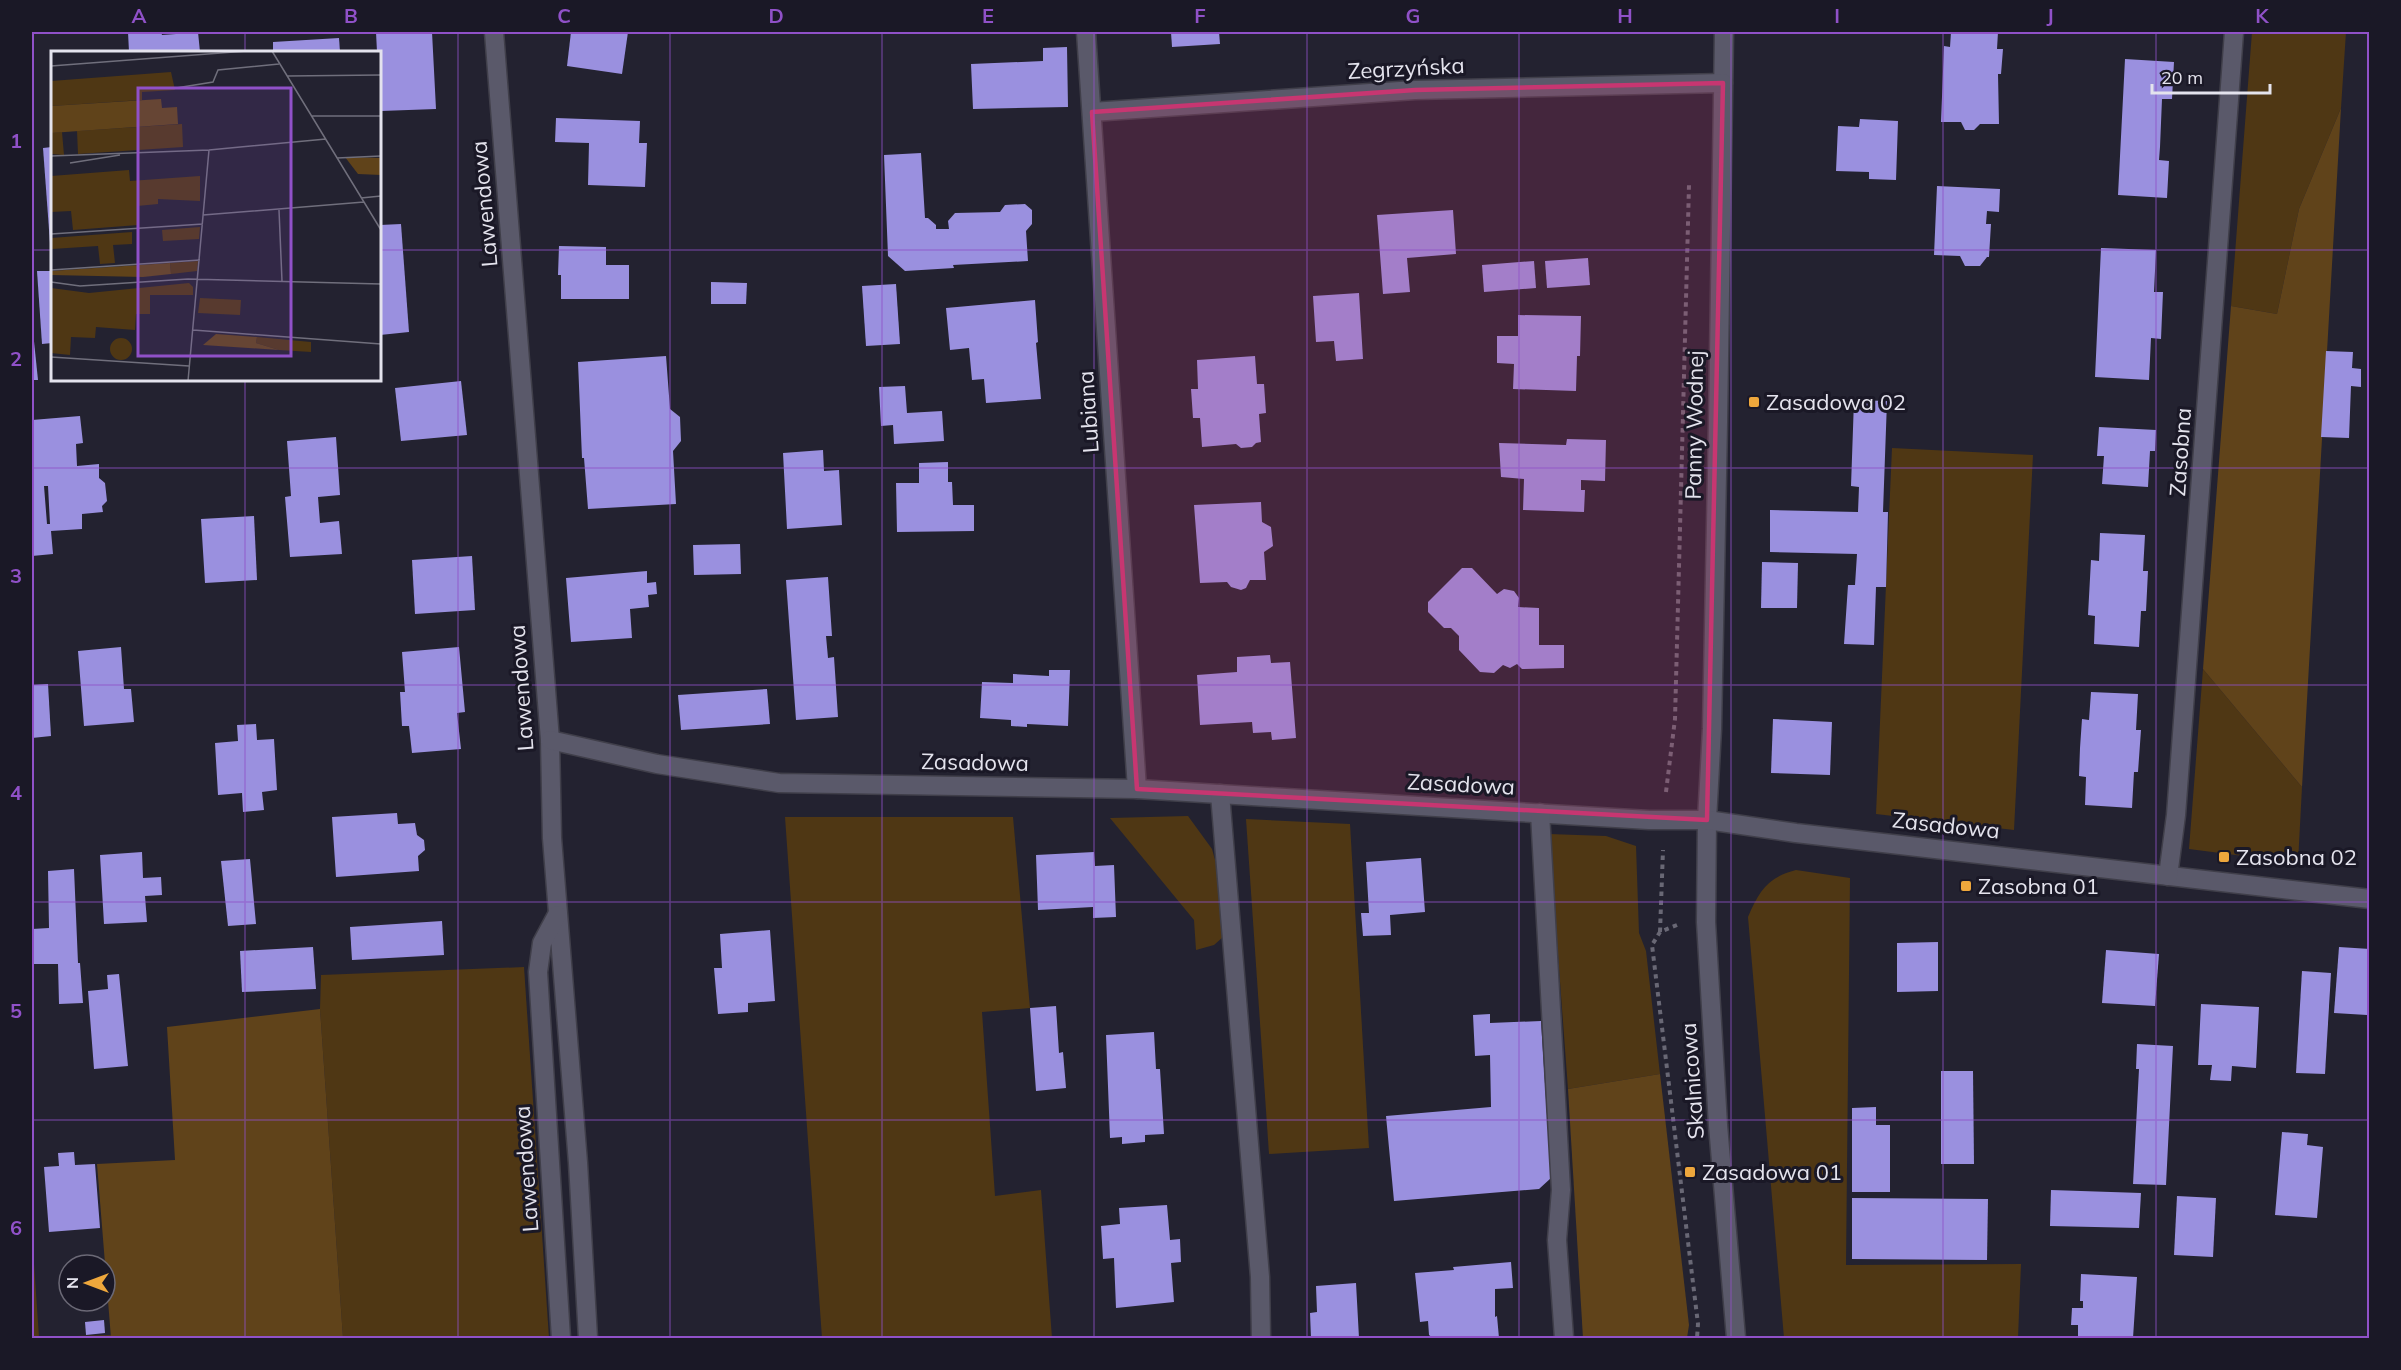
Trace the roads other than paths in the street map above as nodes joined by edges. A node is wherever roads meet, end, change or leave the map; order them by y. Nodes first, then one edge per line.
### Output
1 (494, 32) edge
2 (1086, 32) edge
3 (1724, 32) edge
4 (2234, 32) edge
5 (1723, 83) junction
6 (1092, 112) junction
7 (550, 740) junction
8 (1137, 789) junction
9 (1220, 794) junction
10 (1540, 813) junction
11 (1707, 820) junction
12 (2168, 876) junction
13 (2370, 899) edge
14 (557, 915) junction
15 (561, 1338) edge
16 (588, 1338) edge
17 (1261, 1338) edge
18 (1564, 1338) edge
19 (1736, 1338) edge

1 - 7 street, Lawendowa
2 - 6 street, Lubiana
3 - 5 street, Panny Wodnej
4 - 12 street, Zasobna
5 - 6 street, Zegrzyńska
5 - 11 street, Panny Wodnej
6 - 8 street, Lubiana
7 - 8 street, Zasadowa
7 - 14 street, Lawendowa
8 - 9 street, Zasadowa
9 - 10 street, Zasadowa
9 - 17 street
10 - 11 street, Zasadowa
10 - 18 street
11 - 12 street, Zasadowa
11 - 19 street, Skalnicowa
12 - 13 street, Zasadowa
14 - 15 street, Lawendowa
14 - 16 street

